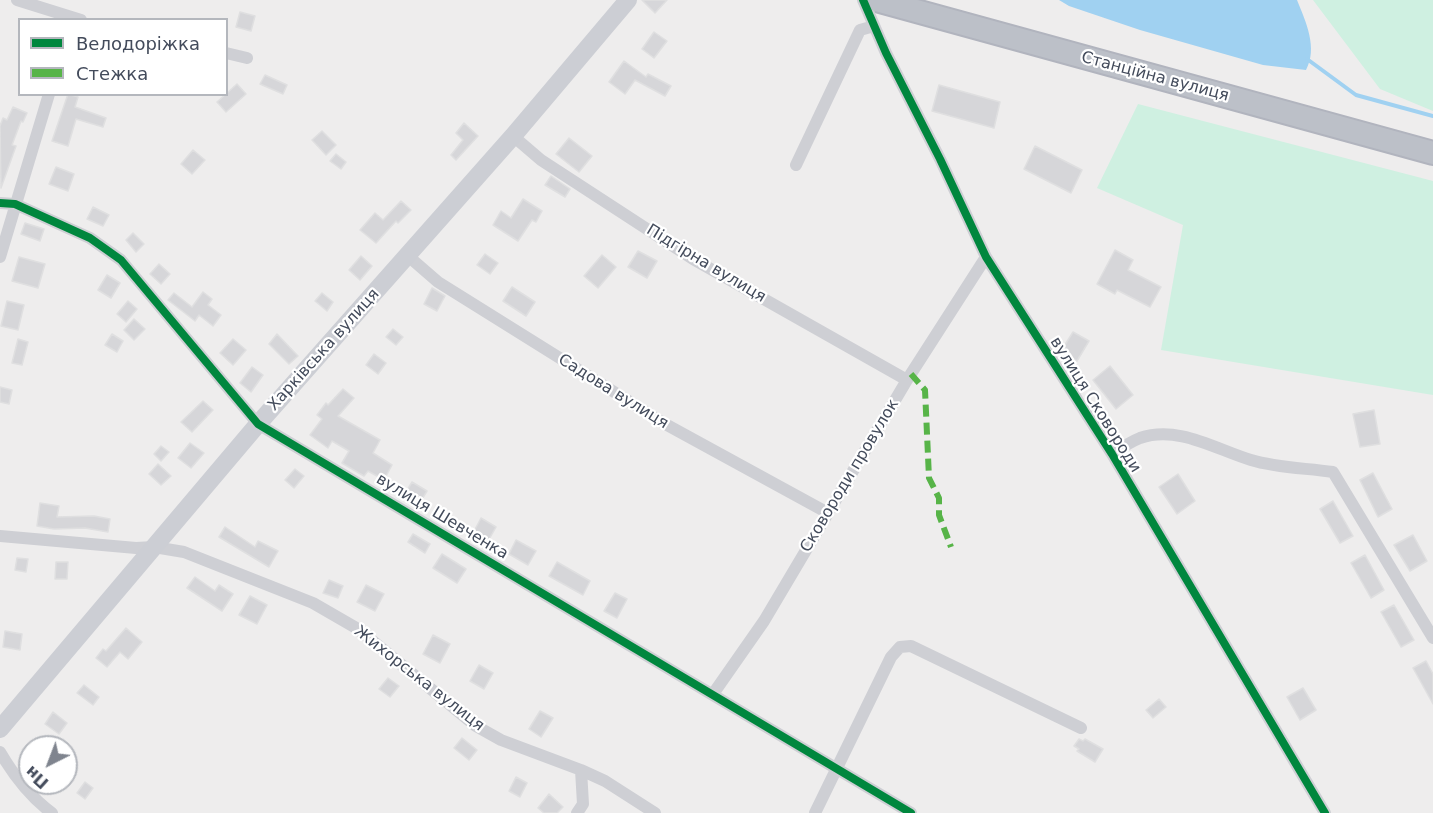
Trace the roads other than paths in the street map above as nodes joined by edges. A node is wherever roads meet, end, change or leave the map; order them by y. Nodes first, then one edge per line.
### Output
1 (17, 0) edge
2 (628, 0) edge
3 (863, 0) edge
4 (876, 0) edge
5 (73, 18) edge
6 (874, 26) junction
7 (228, 53) edge
8 (247, 58) dead end
9 (49, 96) edge
10 (513, 136) junction
11 (1433, 153) edge
12 (796, 165) dead end
13 (0, 202) edge
14 (15, 204) junction
15 (408, 256) junction
16 (0, 257) edge
17 (986, 257) junction
18 (907, 380) junction
19 (258, 424) junction
20 (1112, 454) junction
21 (828, 513) junction
22 (0, 536) edge
23 (154, 547) junction
24 (1433, 638) edge
25 (712, 694) junction
26 (1081, 728) dead end
27 (0, 729) edge
28 (0, 753) edge
29 (582, 770) junction
30 (836, 770) junction
31 (52, 813) edge
32 (577, 813) edge
33 (654, 813) edge
34 (815, 813) edge
35 (911, 813) edge
36 (1325, 813) edge

1 - 5 street
2 - 10 main road, Харківська вулиця
3 - 6 street, вулиця Сковороди
4 - 11 highway, Станційна вулиця
6 - 12 street
6 - 17 street, вулиця Сковороди
7 - 8 street
9 - 14 street
10 - 15 main road, Харківська вулиця
10 - 18 street, Підгірна вулиця
13 - 14 street, вулиця Шевченка
14 - 16 street
14 - 19 street, вулиця Шевченка
15 - 19 main road, Харківська вулиця
15 - 21 street, Садова вулиця
17 - 18 street, Сковороди провулок
17 - 20 street, вулиця Сковороди
18 - 21 street, Сковороди провулок
19 - 23 main road, Харківська вулиця
19 - 25 street, вулиця Шевченка
20 - 24 street
20 - 36 street, вулиця Сковороди
21 - 25 street, Сковороди провулок
22 - 23 street, Жихорська вулиця
23 - 27 main road, Харківська вулиця
23 - 29 street, Жихорська вулиця
25 - 30 street, вулиця Шевченка
26 - 30 street
28 - 31 street
29 - 32 street
29 - 33 street, Жихорська вулиця
30 - 34 street
30 - 35 street, вулиця Шевченка

